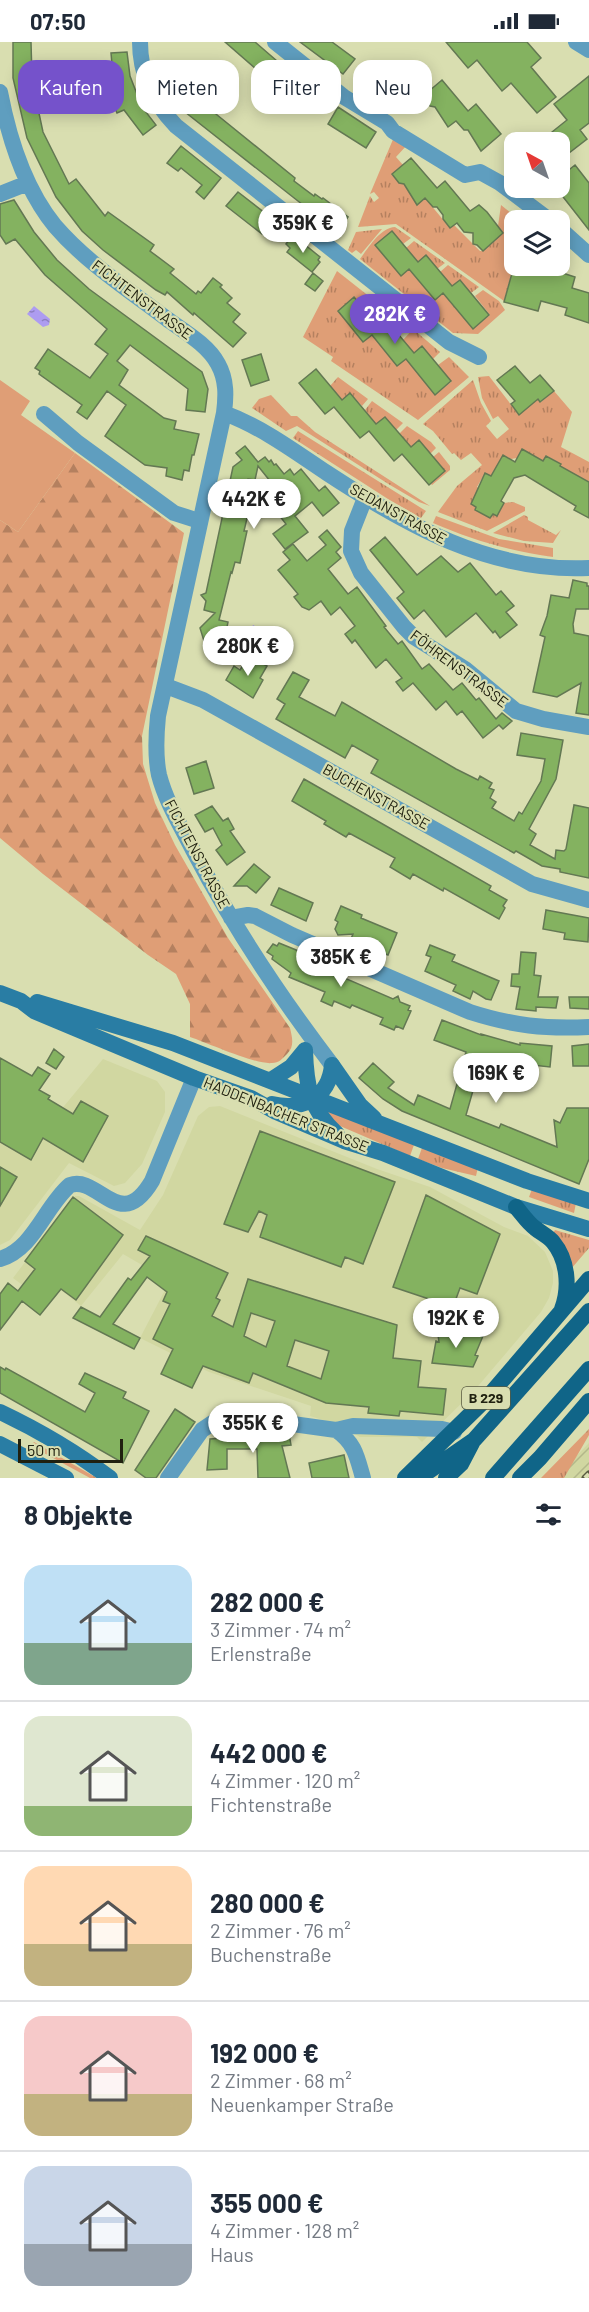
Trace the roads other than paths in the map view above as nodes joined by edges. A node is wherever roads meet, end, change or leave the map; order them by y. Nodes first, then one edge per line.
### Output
1 (140, 42) edge
2 (275, 42) edge
3 (576, 42) edge
4 (589, 50) edge
5 (0, 92) edge
6 (28, 183) junction
7 (0, 194) edge
8 (536, 210) edge
9 (570, 238) edge
10 (589, 255) edge
11 (478, 357) dead end
12 (224, 413) junction
13 (44, 414) dead end
14 (365, 498) junction
15 (199, 521) junction
16 (589, 568) edge
17 (166, 686) junction
18 (589, 727) edge
19 (589, 900) edge
20 (231, 918) junction
21 (0, 993) edge
22 (21, 1001) junction
23 (302, 1027) junction
24 (589, 1027) edge
25 (173, 1043) junction
26 (121, 1048) junction
27 (305, 1050) junction
28 (204, 1055) junction
29 (332, 1065) junction
30 (194, 1078) junction
31 (271, 1080) junction
32 (313, 1098) junction
33 (257, 1101) junction
34 (379, 1123) junction
35 (344, 1141) junction
36 (589, 1201) edge
37 (516, 1207) junction
38 (589, 1229) edge
39 (0, 1259) edge
40 (589, 1280) edge
41 (589, 1311) edge
42 (560, 1312) junction
43 (589, 1369) edge
44 (589, 1401) edge
45 (0, 1412) edge
46 (336, 1430) junction
47 (454, 1432) junction
48 (474, 1440) junction
49 (0, 1444) edge
50 (495, 1476) edge
51 (66, 1478) edge
52 (110, 1478) edge
53 (168, 1478) edge
54 (363, 1478) edge
55 (405, 1478) edge
56 (419, 1478) edge
57 (446, 1478) edge
58 (520, 1478) edge

1 - 11 street
2 - 8 street
3 - 4 street
5 - 6 street, FICHTENSTRASSE
6 - 7 street
6 - 12 street, FICHTENSTRASSE
9 - 10 street
12 - 14 street, SEDANSTRASSE
12 - 15 street, FICHTENSTRASSE
13 - 15 street
14 - 16 street, SEDANSTRASSE
14 - 18 street, FÖHRENSTRASSE
15 - 17 street, FICHTENSTRASSE
17 - 19 street, BUCHENSTRASSE
17 - 20 street, FICHTENSTRASSE
20 - 23 street, FICHTENSTRASSE
20 - 24 street
21 - 22 main road, HADDENBACHER STRASSE
22 - 25 main road, HADDENBACHER STRASSE
22 - 26 main road, HADDENBACHER STRASSE
23 - 27 street, FICHTENSTRASSE
23 - 29 street, FICHTENSTRASSE
25 - 26 main road
25 - 28 main road, HADDENBACHER STRASSE
26 - 30 main road, HADDENBACHER STRASSE
27 - 31 main road
27 - 32 main road
28 - 30 main road
28 - 31 main road, HADDENBACHER STRASSE
29 - 32 main road
29 - 34 main road
30 - 33 main road, HADDENBACHER STRASSE
30 - 39 street
31 - 32 main road, HADDENBACHER STRASSE
32 - 33 main road
32 - 34 main road, HADDENBACHER STRASSE
32 - 35 main road
33 - 35 main road, HADDENBACHER STRASSE
34 - 36 main road, HADDENBACHER STRASSE
35 - 37 main road, HADDENBACHER STRASSE
37 - 38 main road, HADDENBACHER STRASSE
37 - 42 main road
40 - 42 main road, B 229
41 - 48 main road, B 229
42 - 47 main road, B 229
43 - 50 main road
44 - 58 main road
45 - 52 main road
46 - 47 street
46 - 53 street
46 - 54 street
47 - 55 main road, B 229
48 - 56 main road, B 229
48 - 57 main road
49 - 51 main road

